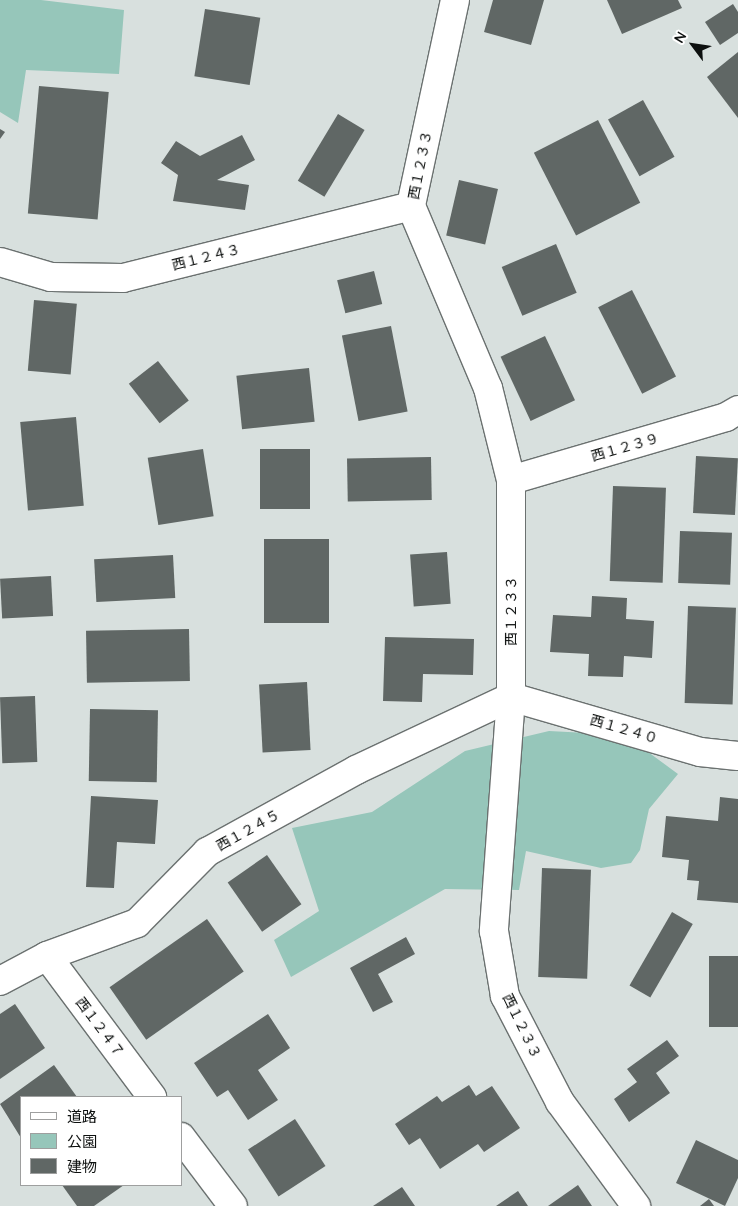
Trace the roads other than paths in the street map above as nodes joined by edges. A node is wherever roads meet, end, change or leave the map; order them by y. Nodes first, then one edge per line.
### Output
1 (454, 1) edge
2 (411, 206) junction
3 (0, 262) edge
4 (738, 410) edge
5 (511, 480) junction
6 (511, 697) junction
7 (738, 756) edge
8 (48, 956) junction
9 (0, 981) edge
10 (151, 1096) edge
11 (182, 1137) edge
12 (233, 1206) edge
13 (636, 1206) edge

1 - 2 street, 西１２３３
2 - 3 street, 西１２４３
2 - 5 street, 西１２３３
4 - 5 street, 西１２３９
5 - 6 street, 西１２３３
6 - 7 street, 西１２４０
6 - 8 street, 西１２４５
6 - 13 street, 西１２３３
8 - 9 street, 西１２４５
8 - 10 street, 西１２４７
11 - 12 street

